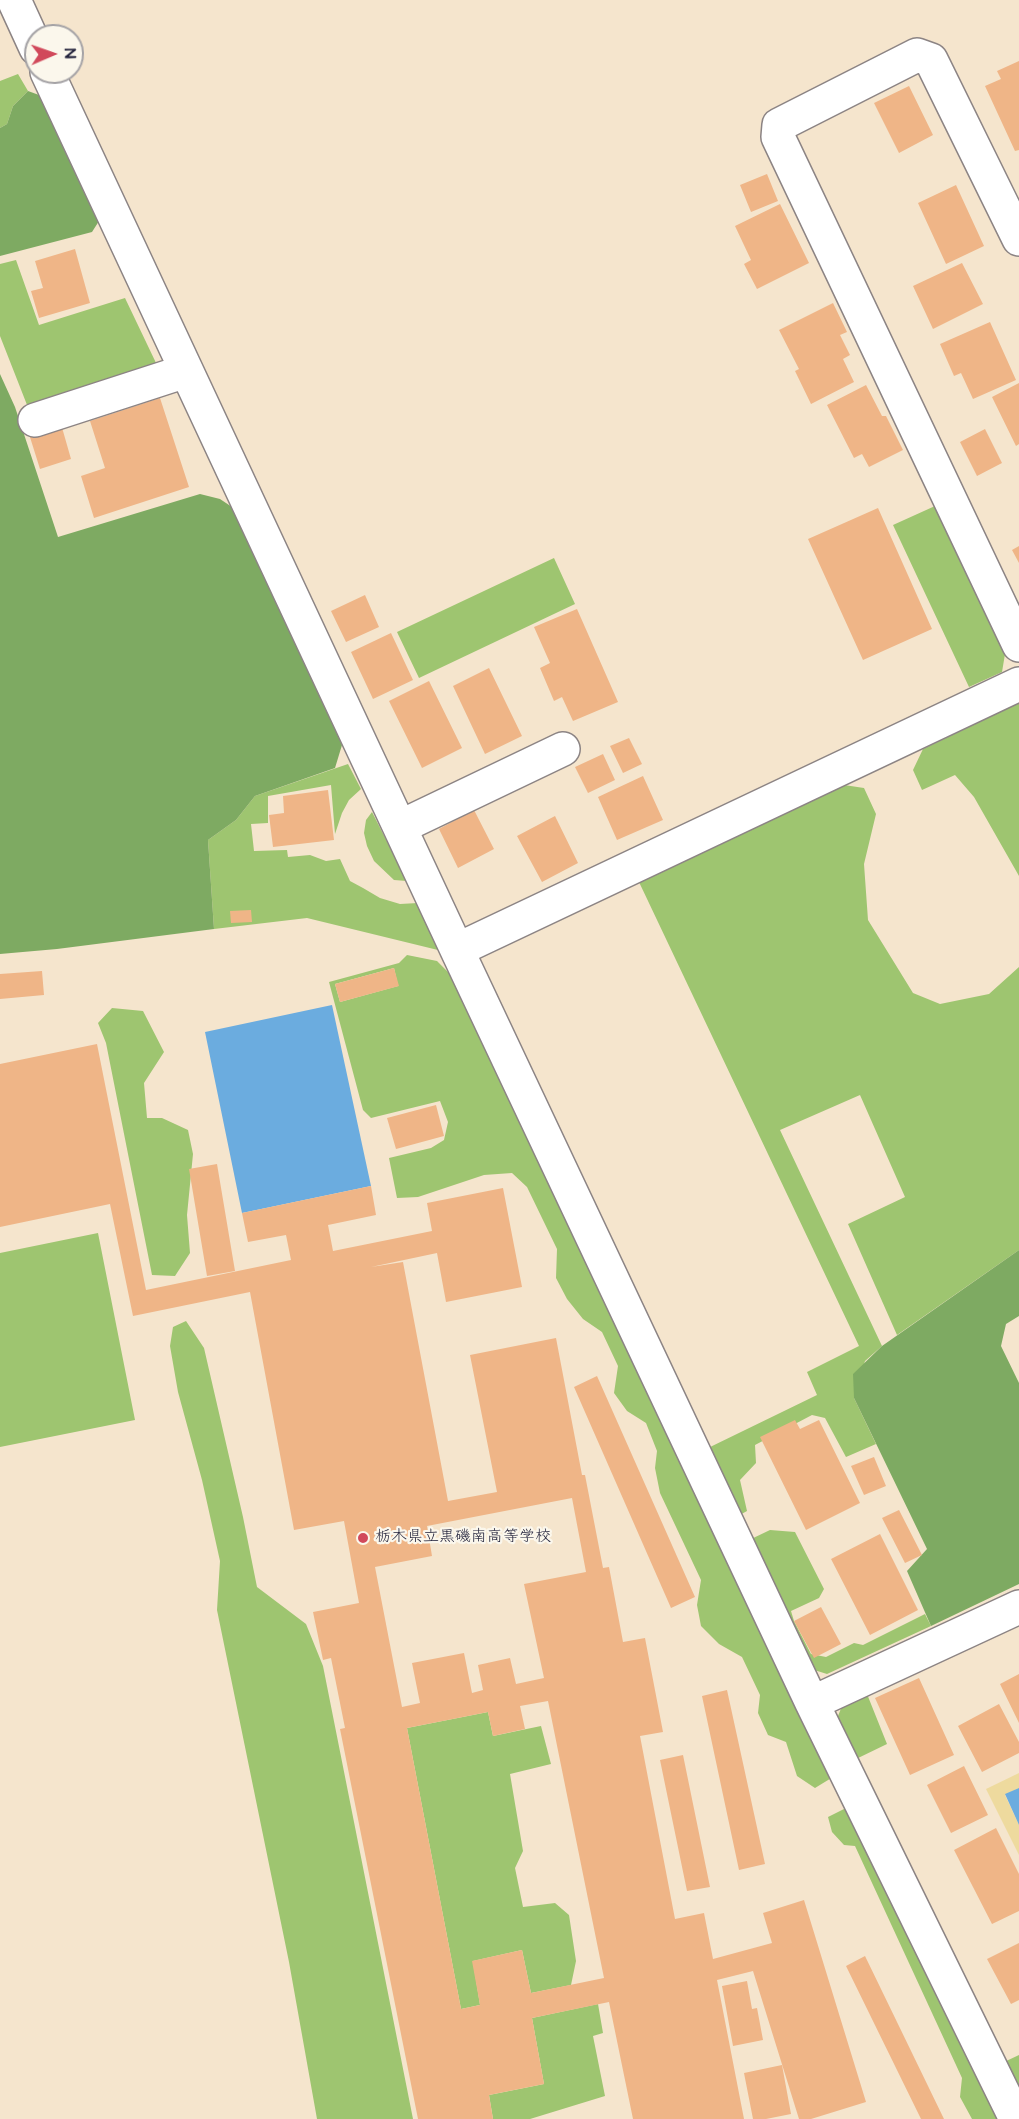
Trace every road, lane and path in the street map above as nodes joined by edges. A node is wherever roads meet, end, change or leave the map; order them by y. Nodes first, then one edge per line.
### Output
1 (14, 0) edge
2 (25, 24) edge
3 (53, 84) edge
4 (1019, 239) edge
5 (186, 371) junction
6 (35, 420) dead end
7 (1019, 645) edge
8 (1019, 684) edge
9 (563, 749) dead end
10 (400, 827) junction
11 (457, 950) junction
12 (1019, 1607) edge
13 (812, 1703) junction
14 (1017, 2118) edge

1 - 2 street
3 - 5 street
4 - 7 street
5 - 6 street
5 - 10 street
8 - 11 street
9 - 10 street
10 - 11 street
11 - 13 street
12 - 13 street
13 - 14 street

